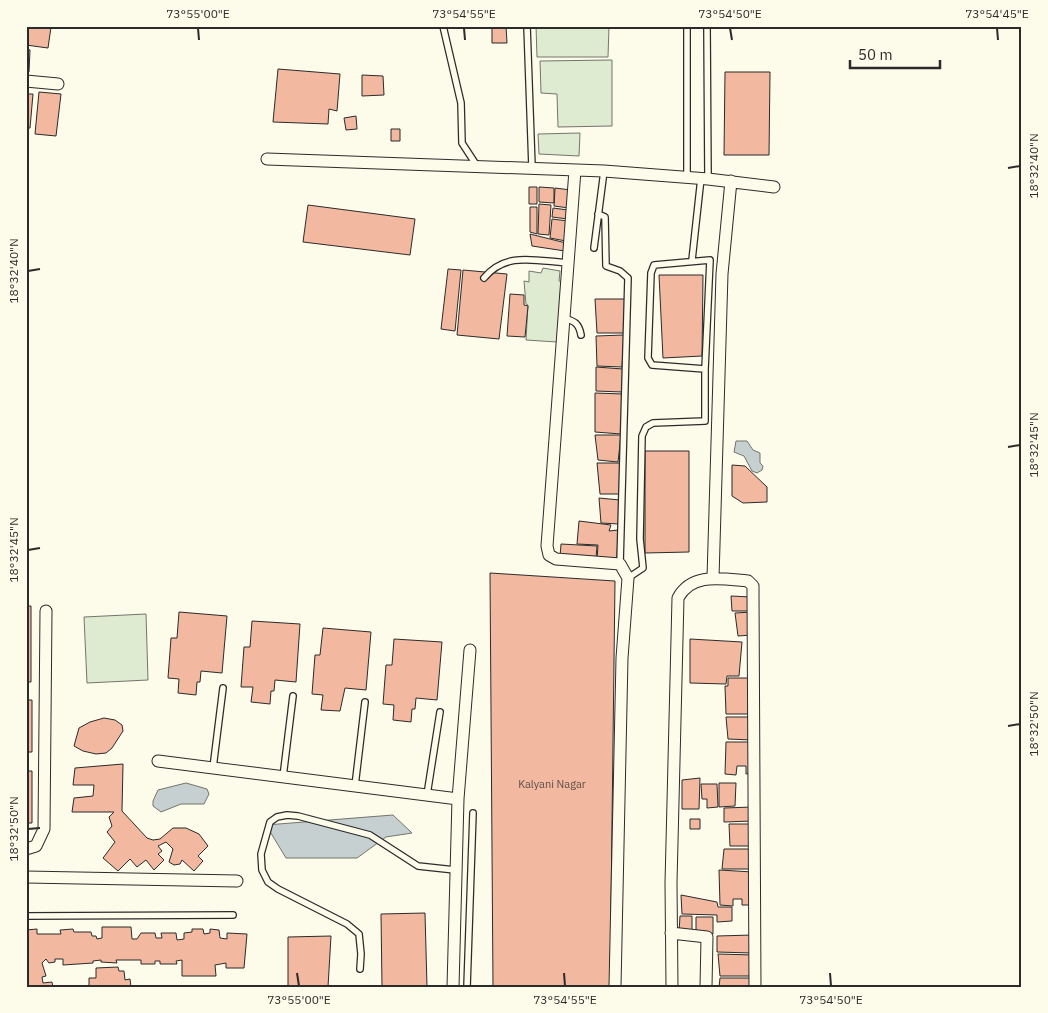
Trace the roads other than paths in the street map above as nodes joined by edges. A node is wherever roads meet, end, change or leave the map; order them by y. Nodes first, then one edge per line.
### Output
1 (443, 26) edge
2 (527, 26) edge
3 (687, 26) edge
4 (707, 26) edge
5 (26, 81) edge
6 (58, 84) dead end
7 (267, 159) dead end
8 (532, 167) junction
9 (478, 168) junction
10 (575, 170) junction
11 (604, 171) junction
12 (687, 177) junction
13 (704, 178) junction
14 (731, 181) junction
15 (774, 187) dead end
16 (598, 214) junction
17 (594, 248) dead end
18 (692, 260) junction
19 (568, 263) junction
20 (484, 278) dead end
21 (564, 318) junction
22 (581, 335) dead end
23 (705, 368) junction
24 (620, 564) junction
25 (628, 578) junction
26 (713, 578) junction
27 (46, 611) dead end
28 (470, 650) dead end
29 (223, 688) dead end
30 (293, 696) dead end
31 (365, 702) dead end
32 (440, 712) dead end
33 (158, 761) dead end
34 (213, 768) junction
35 (283, 777) junction
36 (355, 786) junction
37 (427, 795) junction
38 (458, 799) junction
39 (473, 813) dead end
40 (26, 849) edge
41 (455, 870) junction
42 (26, 877) edge
43 (237, 881) dead end
44 (233, 915) dead end
45 (26, 916) edge
46 (671, 932) junction
47 (360, 969) dead end
48 (453, 987) edge
49 (467, 987) edge
50 (615, 987) edge
51 (672, 987) edge
52 (706, 987) edge
53 (755, 987) edge

1 - 9 lane
2 - 8 lane
3 - 12 lane
4 - 13 lane
5 - 6 street
7 - 9 street
8 - 9 street
8 - 10 street
10 - 11 street
10 - 19 street
11 - 12 street
11 - 16 lane
12 - 13 street
13 - 14 street
13 - 18 lane
14 - 15 street
14 - 26 street
16 - 17 lane
16 - 24 lane
18 - 23 lane
18 - 23 lane
19 - 20 lane
19 - 21 street
21 - 22 lane
21 - 24 street
23 - 25 lane
24 - 25 street
25 - 50 street
26 - 46 street
26 - 53 street
27 - 40 street
28 - 38 street
29 - 34 lane
30 - 35 lane
31 - 36 lane
32 - 37 lane
33 - 34 street
34 - 35 street
35 - 36 street
36 - 37 street
37 - 38 street
38 - 41 street
39 - 49 lane
41 - 47 lane
41 - 48 street
42 - 43 street
44 - 45 lane
46 - 51 street
46 - 52 street

